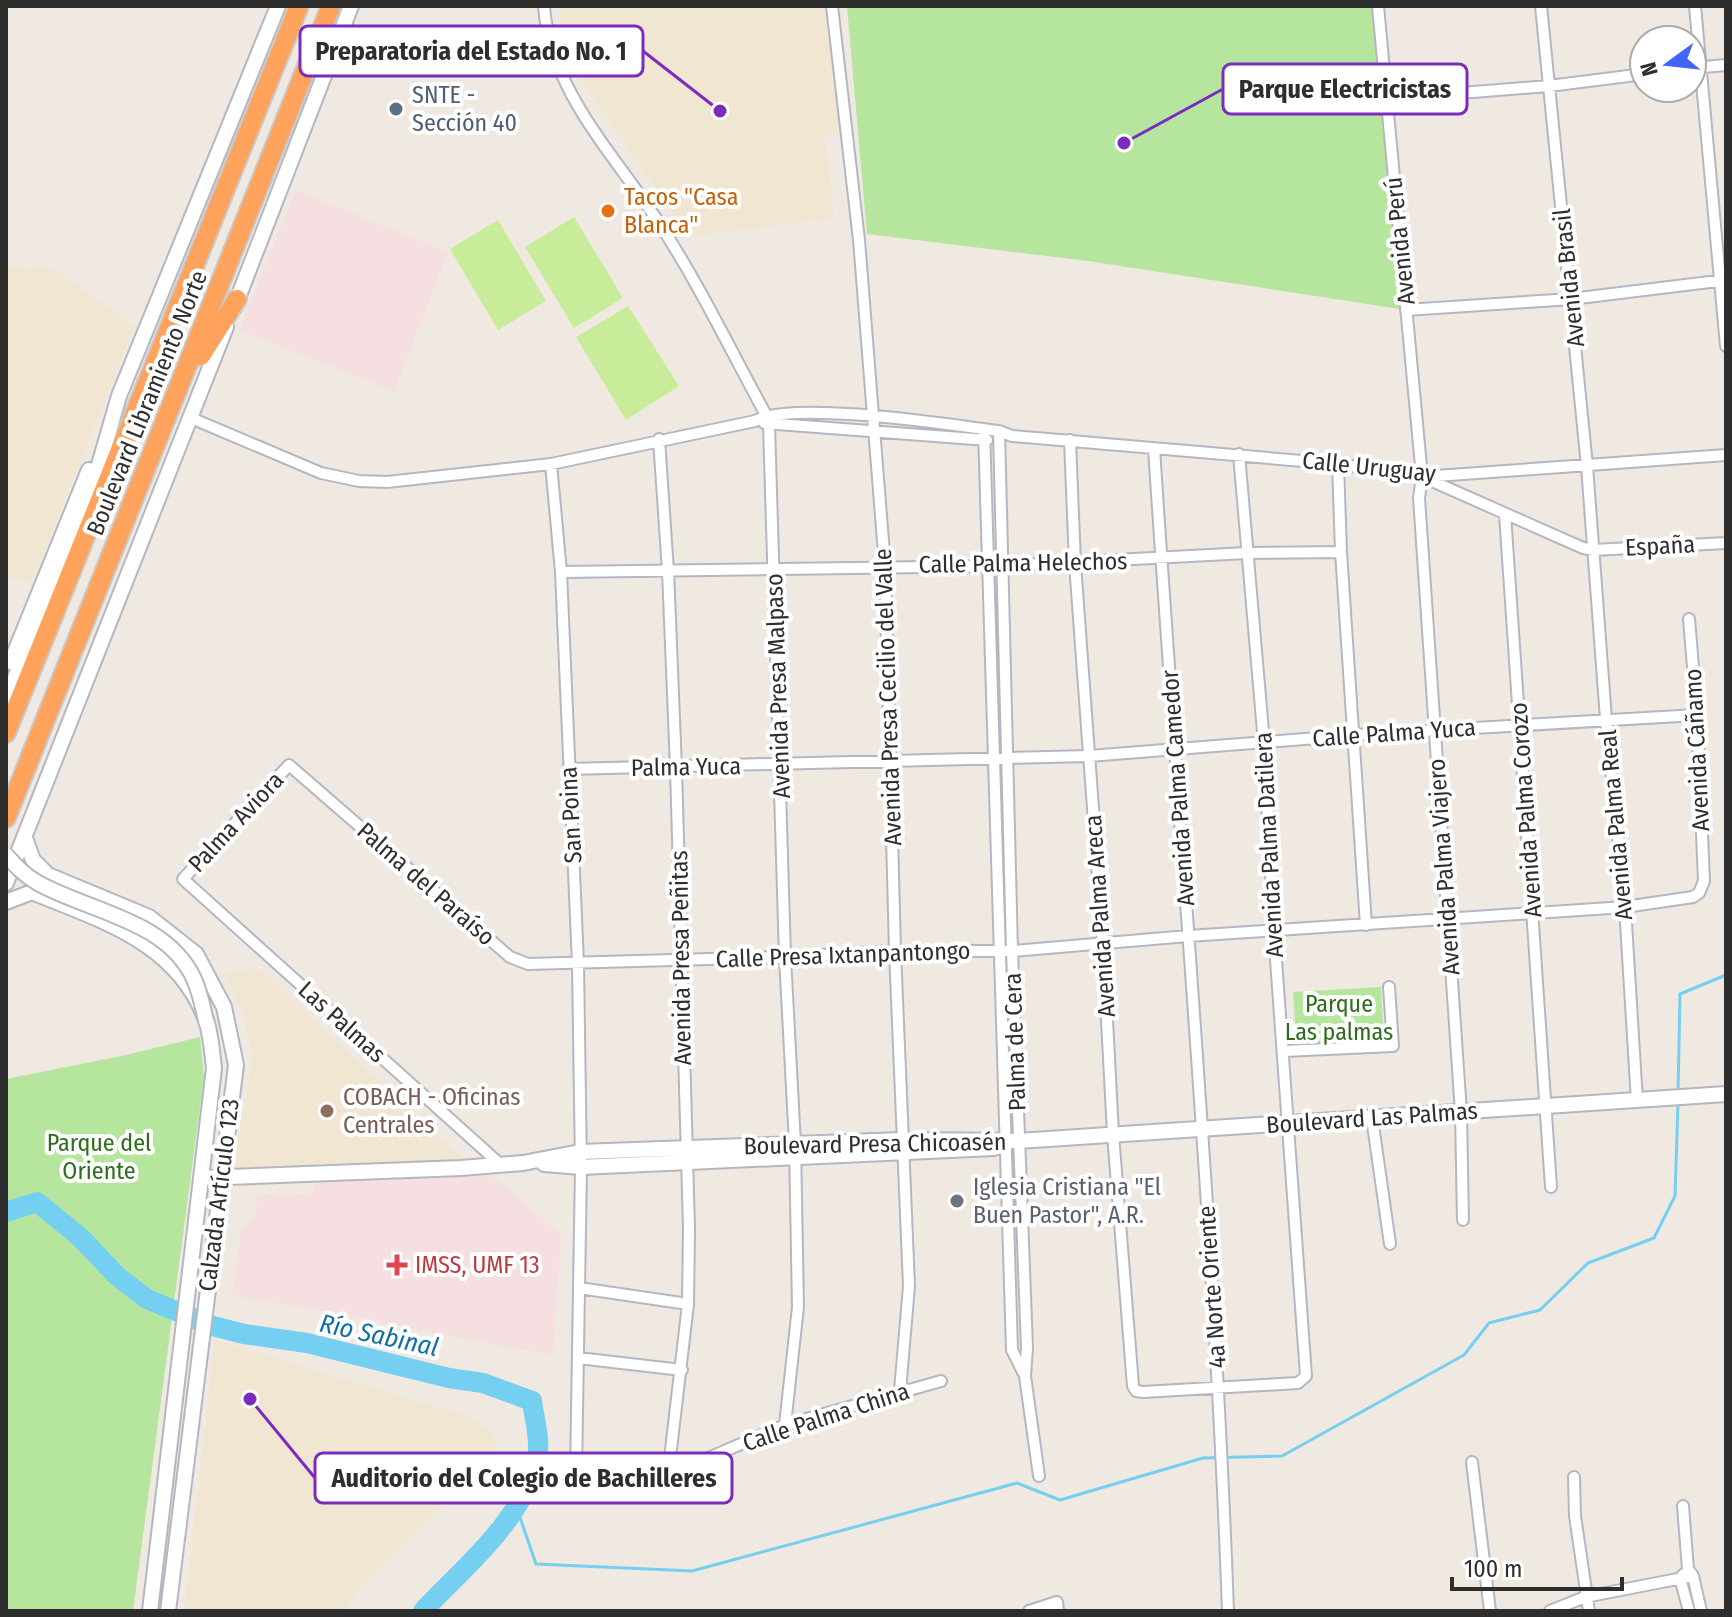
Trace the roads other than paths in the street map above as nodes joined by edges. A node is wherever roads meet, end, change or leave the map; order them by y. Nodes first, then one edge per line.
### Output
1 (278, 6) edge
2 (299, 6) edge
3 (331, 6) edge
4 (351, 6) edge
5 (544, 6) edge
6 (832, 6) edge
7 (1378, 6) edge
8 (1541, 6) edge
9 (1628, 76) edge
10 (1549, 86) junction
11 (1386, 99) junction
12 (1701, 104) edge
13 (1723, 281) edge
14 (237, 299) junction
15 (1571, 299) junction
16 (1406, 310) junction
17 (1726, 346) edge
18 (178, 392) junction
19 (119, 396) junction
20 (875, 417) junction
21 (191, 418) junction
22 (767, 420) junction
23 (875, 430) junction
24 (983, 435) junction
25 (999, 436) junction
26 (659, 439) junction
27 (1070, 440) junction
28 (1154, 448) junction
29 (1239, 454) junction
30 (1726, 455) edge
31 (551, 464) junction
32 (1338, 464) junction
33 (1587, 466) junction
34 (1422, 477) junction
35 (1505, 514) junction
36 (1726, 543) edge
37 (1594, 550) junction
38 (1341, 552) junction
39 (1247, 553) junction
40 (1161, 559) junction
41 (1075, 564) junction
42 (885, 566) junction
43 (987, 566) junction
44 (1001, 566) junction
45 (775, 570) junction
46 (668, 571) junction
47 (561, 572) junction
48 (1689, 619) dead end
49 (6, 675) edge
50 (6, 699) edge
51 (1697, 715) junction
52 (1606, 719) junction
53 (1520, 724) junction
54 (1435, 729) junction
55 (6, 733) edge
56 (1355, 735) junction
57 (1264, 743) junction
58 (1175, 748) junction
59 (1089, 756) junction
60 (1008, 758) junction
61 (995, 759) junction
62 (890, 763) junction
63 (289, 765) joint
64 (780, 765) junction
65 (676, 768) junction
66 (568, 769) junction
67 (6, 818) edge
68 (25, 838) junction
69 (10, 859) edge
70 (183, 879) joint
71 (1704, 881) joint
72 (6, 883) edge
73 (6, 902) edge
74 (1625, 907) junction
75 (1533, 914) junction
76 (1447, 918) junction
77 (1366, 925) junction
78 (1274, 932) junction
79 (1188, 936) junction
80 (1103, 944) junction
81 (895, 951) junction
82 (1006, 951) junction
83 (785, 957) junction
84 (682, 960) junction
85 (578, 964) junction
86 (1389, 987) dead end
87 (206, 1021) junction
88 (1284, 1051) junction
89 (1726, 1094) edge
90 (1637, 1101) junction
91 (1544, 1107) junction
92 (1461, 1113) junction
93 (1372, 1118) junction
94 (1288, 1124) junction
95 (1202, 1129) junction
96 (1113, 1134) junction
97 (1009, 1143) junction
98 (902, 1147) junction
99 (795, 1150) junction
100 (685, 1155) junction
101 (581, 1159) junction
102 (501, 1165) junction
103 (201, 1178) junction
104 (220, 1179) junction
105 (1551, 1187) dead end
106 (1463, 1220) dead end
107 (1390, 1244) dead end
108 (579, 1288) junction
109 (688, 1304) junction
110 (578, 1358) junction
111 (682, 1370) junction
112 (941, 1381) dead end
113 (1218, 1386) junction
114 (900, 1391) junction
115 (785, 1425) junction
116 (1472, 1462) dead end
117 (576, 1473) dead end
118 (668, 1475) junction
119 (1039, 1476) dead end
120 (1574, 1477) dead end
121 (627, 1493) dead end
122 (1683, 1506) dead end
123 (1687, 1575) junction
124 (1585, 1597) junction
125 (1058, 1607) edge
126 (150, 1611) edge
127 (168, 1611) edge
128 (1029, 1611) edge
129 (1228, 1611) edge
130 (1490, 1611) edge
131 (1550, 1611) edge
132 (1589, 1611) edge
133 (1689, 1611) edge
134 (1701, 1611) edge

1 - 19 main road
2 - 55 highway, Boulevard Libramiento Norte
3 - 18 highway, Boulevard Libramiento Norte
4 - 14 main road
5 - 22 street, Avenida Presa Malpaso
6 - 20 street, Avenida Presa Cecilio del Valle
7 - 11 street, Avenida Perú
8 - 10 street, Avenida Brasil
9 - 10 street
10 - 11 street
10 - 15 street, Avenida Brasil
11 - 16 street, Avenida Perú
12 - 13 street
13 - 15 street
13 - 17 street
14 - 18 highway
14 - 21 main road
15 - 16 street
15 - 33 street, Avenida Brasil
16 - 34 street, Avenida Perú
18 - 67 highway, Boulevard Libramiento Norte
19 - 49 main road
19 - 50 main road
20 - 22 street
20 - 23 street, Avenida Presa Cecilio del Valle
20 - 24 street
21 - 31 street
21 - 68 main road
22 - 23 street
22 - 26 street
22 - 45 street, Avenida Presa Malpaso
23 - 24 street
23 - 42 street, Avenida Presa Cecilio del Valle
24 - 25 street
24 - 43 street, Palma de Cera
25 - 27 street, Calle Uruguay
25 - 44 street, Palma de Cera
26 - 31 street
26 - 46 street, Avenida Presa Peñitas
27 - 28 street, Calle Uruguay
27 - 41 street, Avenida Palma Areca
28 - 29 street, Calle Uruguay
28 - 40 street, Avenida Palma Camedor
29 - 32 street, Calle Uruguay
29 - 39 street, Avenida Palma Datilera
30 - 33 street, Calle Uruguay
31 - 47 street, San Poina
32 - 34 street, Calle Uruguay
32 - 38 street
33 - 34 street, Calle Uruguay
33 - 37 street, Avenida Brasil
34 - 35 street
34 - 54 street, Avenida Palma Viajero
35 - 37 street
35 - 53 street, Avenida Palma Corozo
36 - 37 street, España
37 - 52 street, Avenida Palma Real
38 - 39 street, Calle Palma Helechos
38 - 56 street
39 - 40 street, Calle Palma Helechos
39 - 57 street, Avenida Palma Datilera
40 - 41 street, Calle Palma Helechos
40 - 58 street, Avenida Palma Camedor
41 - 44 street, Calle Palma Helechos
41 - 59 street, Avenida Palma Areca
42 - 43 street, Calle Palma Helechos
42 - 45 street, Calle Palma Helechos
42 - 62 street, Avenida Presa Cecilio del Valle
43 - 44 street, Calle Palma Helechos
43 - 61 street, Palma de Cera
44 - 60 street, Palma de Cera
45 - 46 street, Calle Palma Helechos
45 - 64 street, Avenida Presa Malpaso
46 - 47 street, Calle Palma Helechos
46 - 65 street, Avenida Presa Peñitas
47 - 66 street, San Poina
48 - 51 street, Avenida Cáñamo
51 - 52 street, Calle Palma Yuca
51 - 71 street, Avenida Cáñamo
52 - 53 street, Calle Palma Yuca
52 - 74 street, Avenida Palma Real
53 - 54 street, Calle Palma Yuca
53 - 75 street, Avenida Palma Corozo
54 - 56 street, Calle Palma Yuca
54 - 76 street, Avenida Palma Viajero
56 - 57 street, Calle Palma Yuca
56 - 77 street
57 - 58 street, Calle Palma Yuca
57 - 78 street, Avenida Palma Datilera
58 - 59 street, Calle Palma Yuca
58 - 79 street, Avenida Palma Camedor
59 - 60 street, Calle Palma Yuca
59 - 80 street, Avenida Palma Areca
60 - 61 street, Calle Palma Yuca
60 - 82 street, Palma de Cera
61 - 62 street, Palma Yuca
61 - 82 street, Palma de Cera
62 - 64 street, Palma Yuca
62 - 81 street, Avenida Presa Cecilio del Valle
63 - 70 street, Palma Aviora
63 - 85 street, Palma del Paraíso
64 - 65 street, Palma Yuca
64 - 83 street, Avenida Presa Malpaso
65 - 66 street, Palma Yuca
65 - 84 street, Avenida Presa Peñitas
66 - 85 street, San Poina
68 - 69 main road
68 - 104 main road, Calzada Artículo 123
69 - 72 main road
69 - 87 main road, bridge
70 - 102 street, Las Palmas
71 - 74 street, Calle Presa Ixtanpantongo
73 - 87 main road, Calzada Artículo 123
74 - 75 street, Calle Presa Ixtanpantongo
74 - 90 street, Avenida Palma Real
75 - 76 street, Calle Presa Ixtanpantongo
75 - 91 street, Avenida Palma Corozo
76 - 77 street, Calle Presa Ixtanpantongo
76 - 92 street, Avenida Palma Viajero
77 - 78 street, Calle Presa Ixtanpantongo
78 - 79 street, Calle Presa Ixtanpantongo
78 - 88 street, Avenida Palma Datilera
79 - 80 street, Calle Presa Ixtanpantongo
79 - 95 street, Avenida Palma Camedor
80 - 82 street, Calle Presa Ixtanpantongo
80 - 96 street, Avenida Palma Areca
81 - 82 street, Calle Presa Ixtanpantongo
81 - 83 street, Calle Presa Ixtanpantongo
81 - 98 street, Avenida Presa Cecilio del Valle
82 - 97 street, Palma de Cera
83 - 84 street, Calle Presa Ixtanpantongo
83 - 99 street, Avenida Presa Malpaso
84 - 85 street, Calle Presa Ixtanpantongo
84 - 100 street, Avenida Presa Peñitas
85 - 101 street, San Poina
86 - 88 street
87 - 103 main road, Calzada Artículo 123
88 - 94 street, Avenida Palma Datilera
89 - 90 main road, Boulevard Las Palmas
90 - 91 main road, Boulevard Las Palmas
91 - 92 main road, Boulevard Las Palmas
91 - 105 street, Avenida Palma Corozo
92 - 93 main road, Boulevard Las Palmas
92 - 106 street, Avenida Palma Viajero
93 - 94 main road, Boulevard Las Palmas
93 - 107 street
94 - 95 main road, Boulevard Las Palmas
94 - 113 street, Avenida Palma Datilera
95 - 96 main road, Boulevard Las Palmas
95 - 113 street, 4a Norte Oriente
96 - 97 main road, Boulevard Las Palmas
96 - 113 street, Avenida Palma Areca
97 - 98 main road, Boulevard Presa Chicoasén
97 - 119 street, Palma de Cera
98 - 99 main road, Boulevard Presa Chicoasén
98 - 114 street, Avenida Presa Cecilio del Valle
99 - 100 main road, Boulevard Presa Chicoasén
99 - 115 street, Avenida Presa Malpaso
100 - 101 main road, Boulevard Presa Chicoasén
100 - 109 street, Avenida Presa Peñitas
101 - 102 main road, Boulevard Presa Chicoasén
101 - 108 street, San Poina
102 - 104 main road, Boulevard Presa Chicoasén
103 - 104 main road, Boulevard Presa Chicoasén
103 - 126 main road, Calzada Artículo 123
104 - 127 main road, Calzada Artículo 123
108 - 109 street
108 - 110 street, San Poina
109 - 111 street, Avenida Presa Peñitas
110 - 111 street
110 - 117 street, San Poina
111 - 118 street, Avenida Presa Peñitas
112 - 114 street, Calle Palma China
113 - 129 street, 4a Norte Oriente
114 - 115 street, Calle Palma China
115 - 118 street, Calle Palma China
116 - 130 street
118 - 121 street, Calle Palma China
120 - 124 street
122 - 123 street
123 - 124 street
123 - 133 street
123 - 134 street
124 - 131 street
124 - 132 street
125 - 128 street

